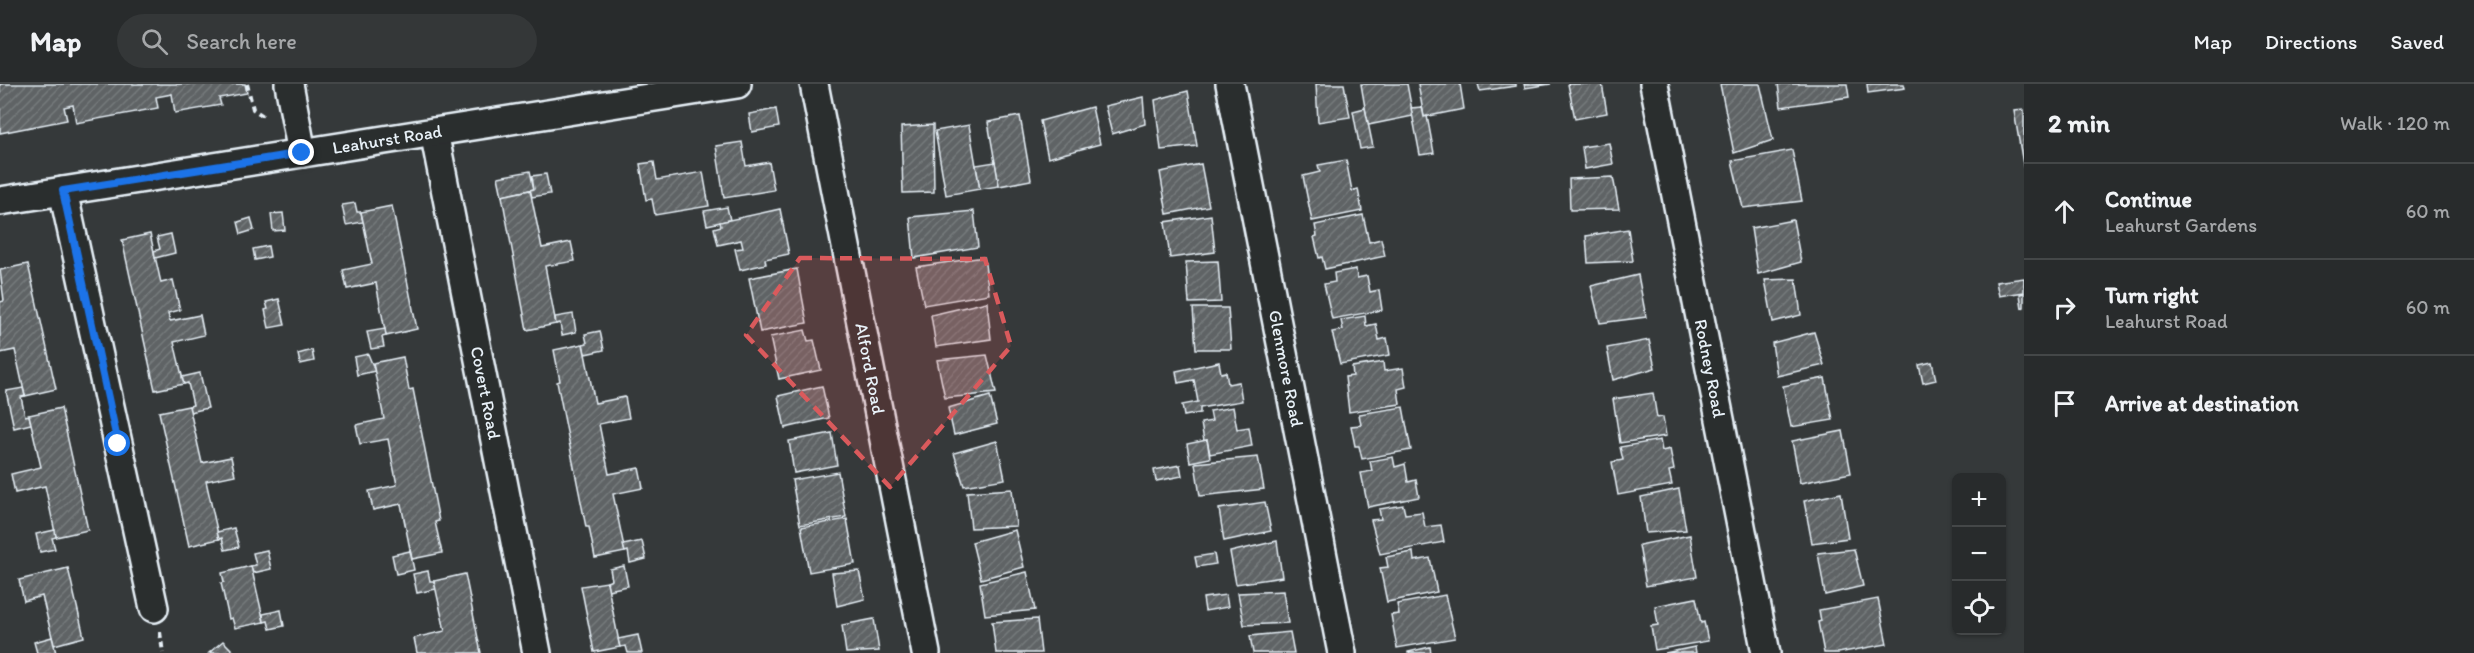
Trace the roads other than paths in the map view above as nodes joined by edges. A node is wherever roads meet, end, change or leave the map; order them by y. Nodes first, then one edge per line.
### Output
1 (289, 84) edge
2 (737, 84) edge
3 (814, 84) edge
4 (1230, 84) edge
5 (1654, 84) edge
6 (684, 88) edge
7 (434, 132) junction
8 (302, 153) junction
9 (63, 191) junction
10 (0, 201) edge
11 (154, 608) dead end
12 (537, 653) edge
13 (926, 653) edge
14 (1342, 653) edge
15 (1766, 653) edge

1 - 8 street
2 - 6 street, Leahurst Road
3 - 13 street, Alford Road
4 - 14 street, Glenmore Road
5 - 15 street, Rodney Road
6 - 7 street, Leahurst Road
7 - 8 street, Leahurst Road
7 - 12 street, Covert Road
8 - 9 street, Leahurst Road
9 - 10 street, Leahurst Road
9 - 11 street

